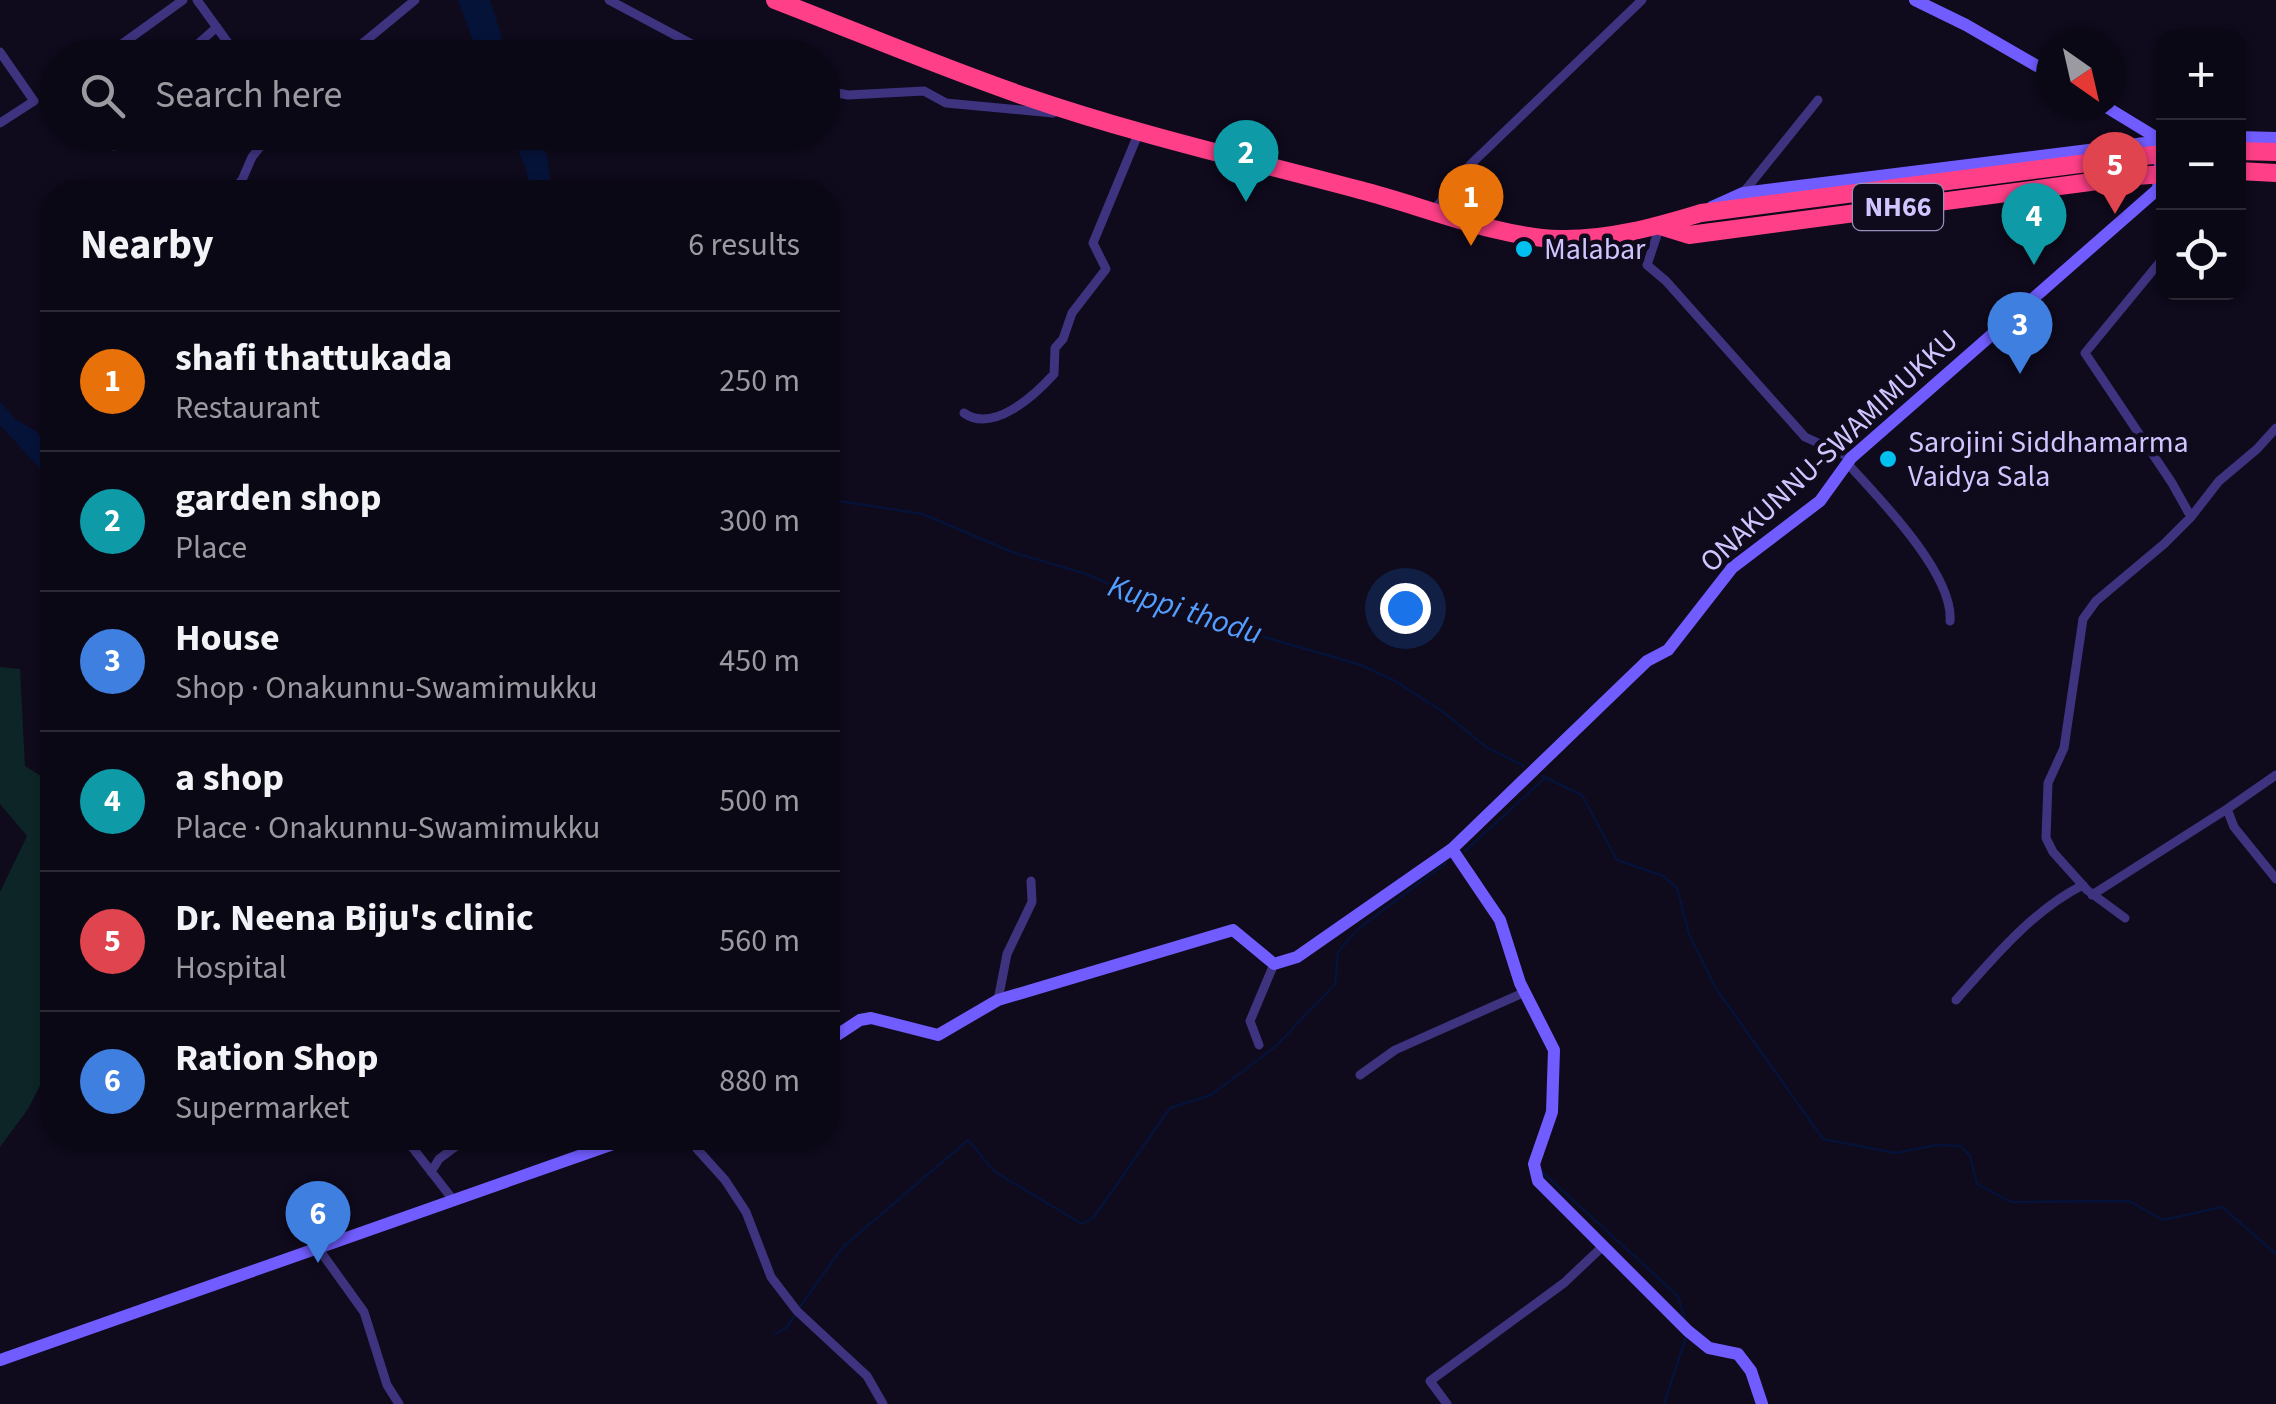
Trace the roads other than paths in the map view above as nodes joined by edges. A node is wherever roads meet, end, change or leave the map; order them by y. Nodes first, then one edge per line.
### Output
1 (183, 0) edge
2 (197, 0) edge
3 (415, 0) edge
4 (609, 0) edge
5 (776, 0) edge
6 (1642, 0) edge
7 (1915, 0) edge
8 (216, 27) junction
9 (127, 40) edge
10 (202, 40) edge
11 (226, 40) edge
12 (367, 40) edge
13 (684, 40) edge
14 (0, 52) edge
15 (2036, 65) edge
16 (840, 93) edge
17 (1818, 100) dead end
18 (1086, 116) junction
19 (2125, 120) edge
20 (0, 124) edge
21 (1139, 132) junction
22 (2246, 137) edge
23 (2276, 138) edge
24 (2156, 141) edge
25 (2156, 147) edge
26 (258, 150) edge
27 (2156, 151) edge
28 (2246, 151) edge
29 (2276, 152) edge
30 (2135, 166) junction
31 (2246, 171) edge
32 (2276, 173) edge
33 (242, 180) edge
34 (2156, 180) edge
35 (2156, 189) edge
36 (1743, 193) junction
37 (1434, 210) junction
38 (1701, 213) junction
39 (1660, 226) junction
40 (2156, 268) edge
41 (964, 413) dead end
42 (2276, 428) edge
43 (1849, 461) junction
44 (2191, 518) junction
45 (1950, 621) dead end
46 (2276, 776) edge
47 (2227, 809) junction
48 (1452, 849) junction
49 (2276, 878) edge
50 (1031, 881) dead end
51 (2082, 884) junction
52 (2092, 895) junction
53 (2125, 918) dead end
54 (1274, 964) junction
55 (1525, 992) junction
56 (998, 1000) junction
57 (1956, 1000) dead end
58 (840, 1033) edge
59 (1259, 1045) dead end
60 (1360, 1075) dead end
61 (414, 1150) edge
62 (450, 1150) edge
63 (596, 1150) edge
64 (699, 1150) edge
65 (431, 1172) junction
66 (454, 1201) junction
67 (318, 1248) junction
68 (1602, 1248) junction
69 (2, 1355) edge
70 (399, 1404) edge
71 (884, 1404) edge
72 (1447, 1404) edge
73 (1762, 1404) edge

1 - 9 street
2 - 8 street
3 - 12 street
4 - 13 street
5 - 18 highway, NH66
6 - 37 street
7 - 15 street
8 - 10 street
8 - 11 street
14 - 20 street
16 - 18 street
17 - 36 street
18 - 21 highway, NH66
19 - 24 street
21 - 37 highway, NH66
21 - 41 street
22 - 23 street
25 - 36 street
26 - 33 street
27 - 30 highway, NH66, bridge
28 - 29 highway
30 - 34 highway, NH66, bridge
30 - 38 highway, NH66
30 - 39 highway, NH66
31 - 32 highway
35 - 43 street, ONAKUNNU-SWAMIMUKKU
36 - 38 street
37 - 39 highway, NH66
38 - 39 highway, NH66
39 - 43 street
40 - 44 street
42 - 44 street
43 - 45 street
43 - 48 street, ONAKUNNU-SWAMIMUKKU
44 - 51 street
46 - 47 street
47 - 49 street
47 - 52 street
48 - 54 street, ONAKUNNU-SWAMIMUKKU
48 - 55 street
50 - 56 street
51 - 52 street
51 - 57 street
52 - 53 street
54 - 56 street
54 - 59 street
55 - 60 street
55 - 68 street
56 - 58 street
61 - 65 street
62 - 65 street
63 - 66 street
64 - 71 street
65 - 66 street
66 - 67 street
67 - 69 street
67 - 70 street
68 - 72 street
68 - 73 street

